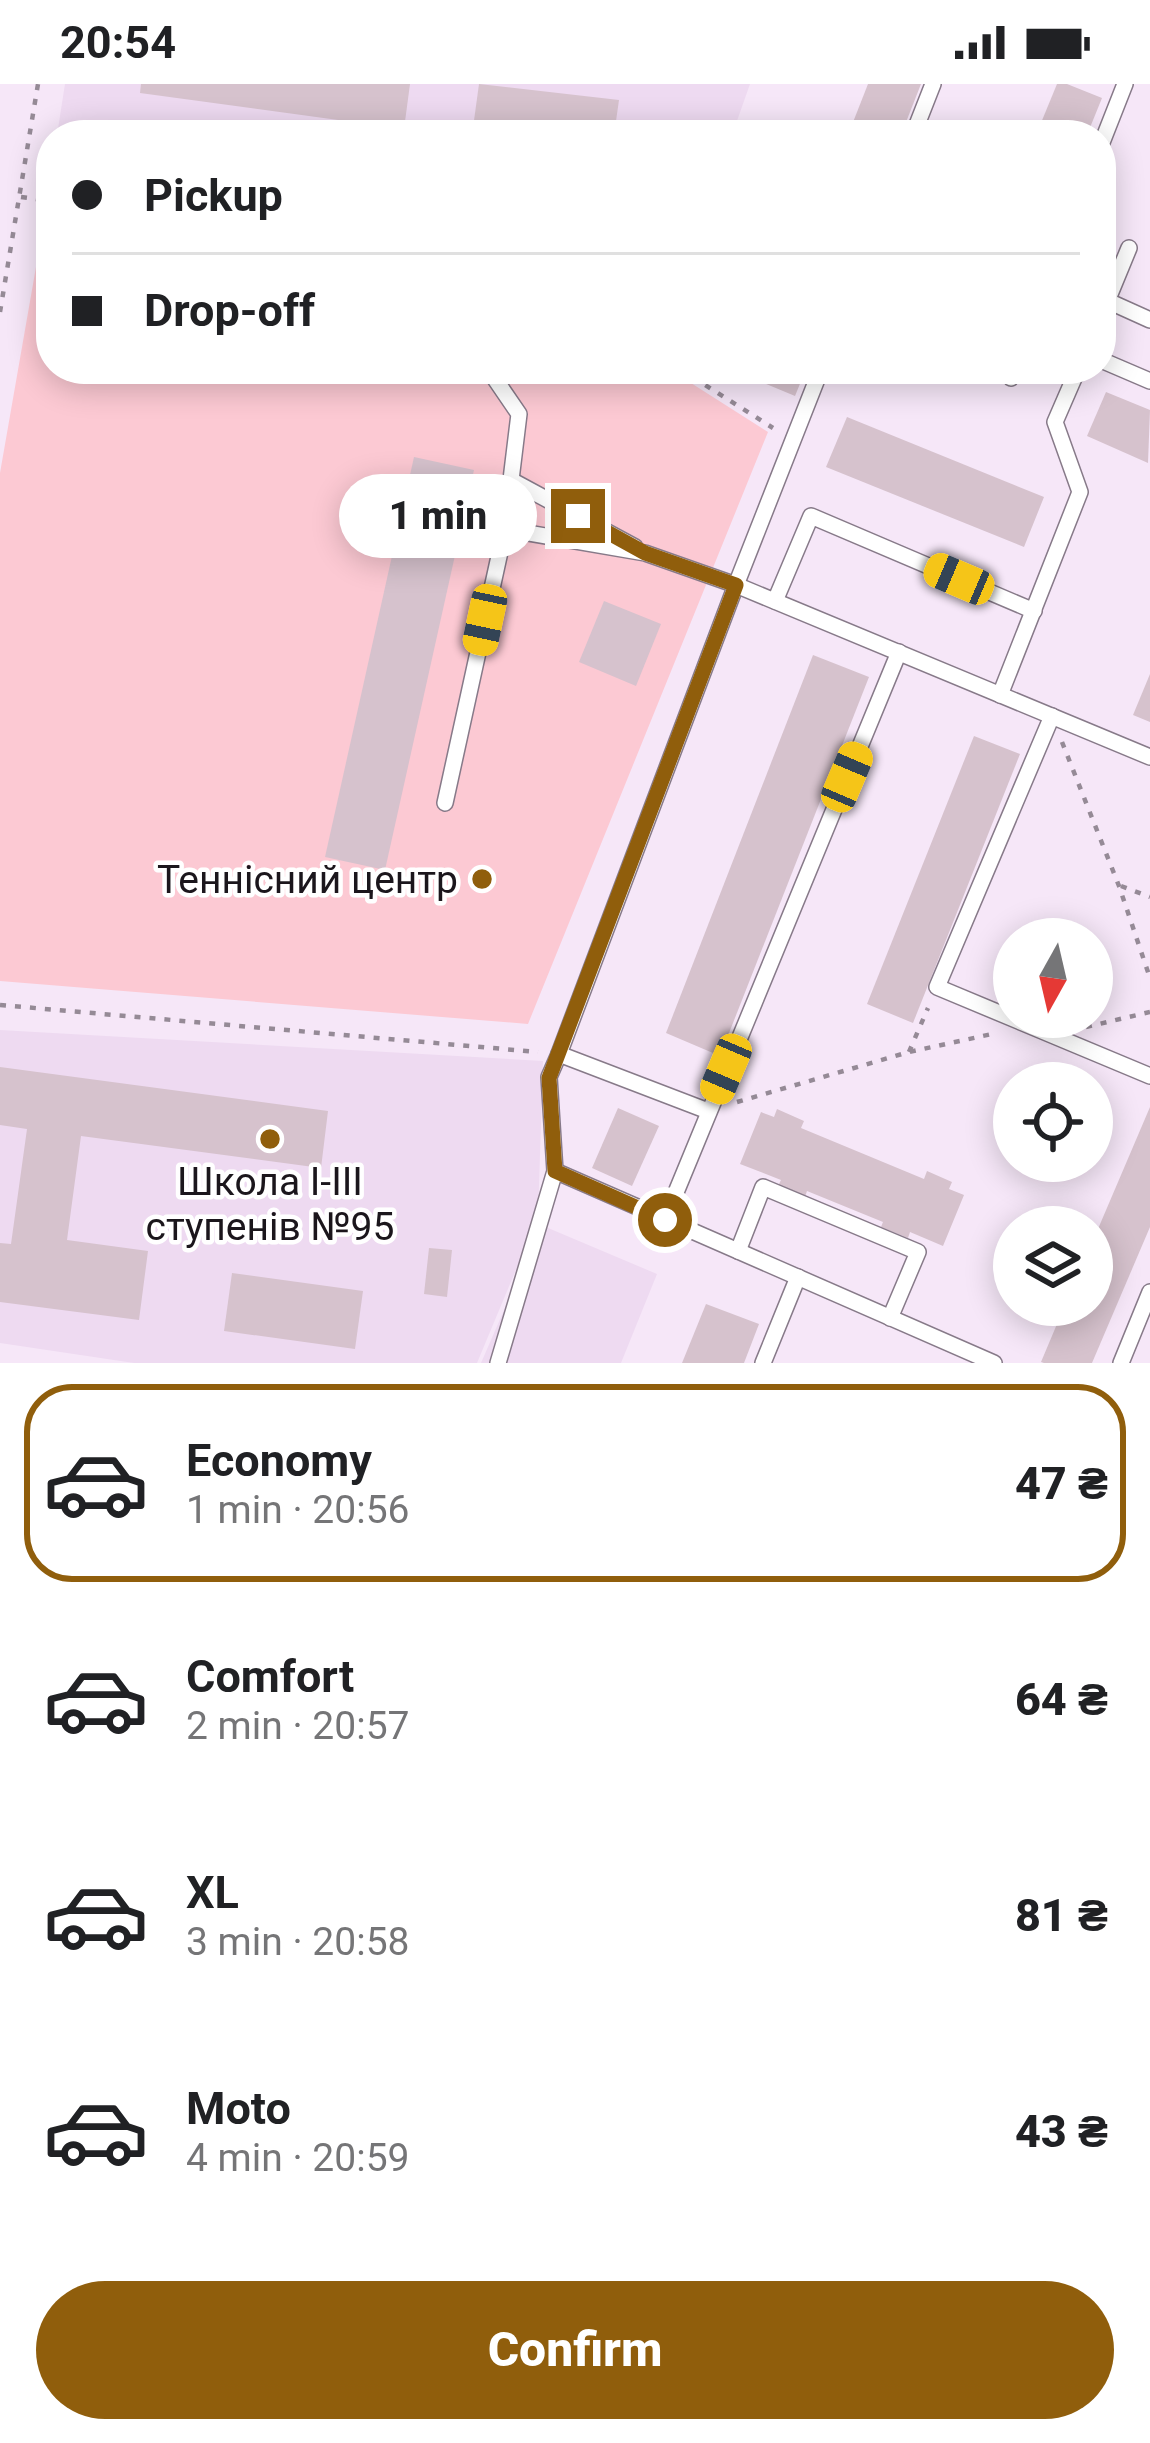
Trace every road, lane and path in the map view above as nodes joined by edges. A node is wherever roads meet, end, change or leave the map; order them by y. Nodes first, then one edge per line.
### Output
1 (38, 84) edge
2 (933, 84) edge
3 (1125, 84) edge
4 (919, 120) edge
5 (1111, 120) edge
6 (19, 196) junction
7 (36, 199) edge
8 (1129, 248) dead end
9 (1116, 280) edge
10 (0, 312) edge
11 (1116, 312) edge
12 (1150, 320) edge
13 (1116, 366) edge
14 (1150, 381) edge
15 (499, 384) edge
16 (704, 384) edge
17 (815, 384) edge
18 (1071, 384) edge
19 (793, 440) junction
20 (511, 479) junction
21 (505, 530) junction
22 (645, 553) junction
23 (736, 585) junction
24 (775, 601) junction
25 (1034, 610) junction
26 (899, 652) junction
27 (1000, 695) junction
28 (1052, 716) junction
29 (1150, 758) edge
30 (445, 803) dead end
31 (1119, 886) junction
32 (1150, 897) edge
33 (1150, 978) edge
34 (937, 987) junction
35 (0, 1005) edge
36 (993, 1010) edge
37 (1150, 1012) edge
38 (1113, 1021) edge
39 (993, 1034) edge
40 (1059, 1038) edge
41 (909, 1052) junction
42 (559, 1054) junction
43 (1150, 1076) edge
44 (708, 1111) junction
45 (555, 1171) junction
46 (665, 1220) junction
47 (738, 1251) junction
48 (798, 1277) junction
49 (1150, 1292) edge
50 (890, 1318) junction
51 (967, 1358) edge
52 (499, 1363) edge
53 (763, 1363) edge
54 (994, 1363) edge
55 (1121, 1363) edge

1 - 6 path
2 - 4 lane
3 - 5 lane
6 - 7 path
6 - 10 path
8 - 9 lane
11 - 12 lane
13 - 14 lane
15 - 20 lane
16 - 19 path
17 - 19 lane
18 - 25 lane
19 - 23 lane
20 - 21 lane
20 - 22 lane
21 - 22 lane
21 - 30 lane
22 - 23 lane
23 - 24 lane
23 - 42 lane
24 - 25 lane
24 - 26 lane
25 - 27 lane
26 - 27 lane
26 - 44 lane
27 - 28 lane
28 - 29 lane
28 - 31 path
28 - 34 lane
31 - 32 path
31 - 33 path
34 - 36 lane
34 - 41 path
35 - 42 path
37 - 38 path
39 - 41 path
40 - 43 lane
41 - 44 path
42 - 44 lane
42 - 45 lane
44 - 46 lane
45 - 46 lane
45 - 52 lane
46 - 47 lane
47 - 48 lane
47 - 50 lane
48 - 50 lane
48 - 53 lane
49 - 55 lane
50 - 51 lane
51 - 54 lane

